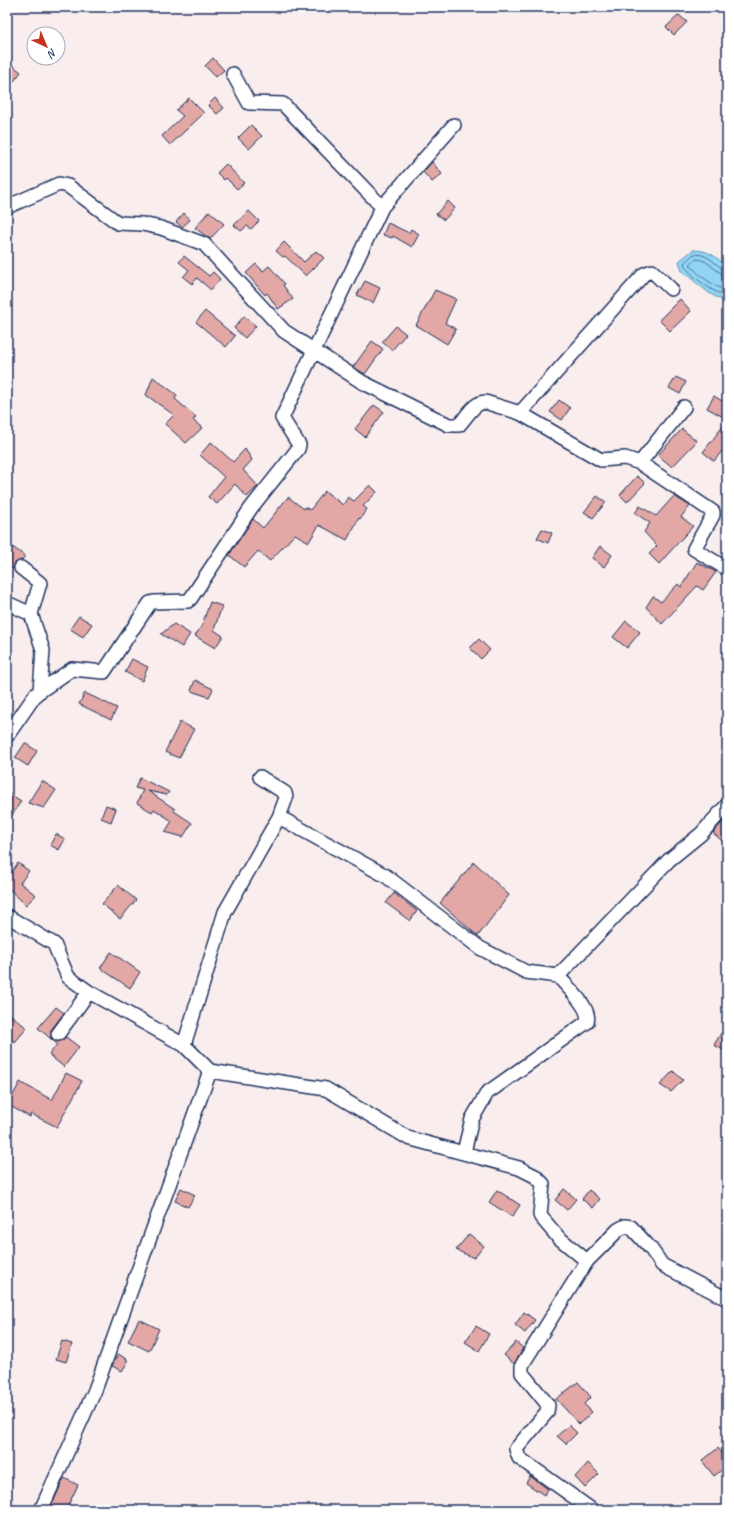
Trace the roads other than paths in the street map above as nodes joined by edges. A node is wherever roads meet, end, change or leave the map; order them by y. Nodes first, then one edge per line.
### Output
1 (233, 74) dead end
2 (454, 125) dead end
3 (7, 207) edge
4 (382, 207) junction
5 (671, 288) dead end
6 (312, 350) junction
7 (684, 407) dead end
8 (520, 413) junction
9 (640, 463) junction
10 (21, 568) dead end
11 (727, 569) edge
12 (7, 603) edge
13 (31, 614) junction
14 (40, 691) junction
15 (7, 736) edge
16 (260, 777) dead end
17 (727, 805) edge
18 (279, 817) junction
19 (7, 916) edge
20 (558, 976) junction
21 (89, 992) junction
22 (58, 1034) dead end
23 (184, 1045) junction
24 (210, 1072) junction
25 (464, 1152) junction
26 (587, 1261) junction
27 (727, 1299) edge
28 (41, 1510) edge
29 (592, 1510) edge

1 - 4 street
2 - 4 street
3 - 6 street
4 - 6 street
5 - 8 street
6 - 8 street
6 - 14 street
7 - 9 street
8 - 9 street
9 - 11 street
10 - 13 street
12 - 13 street
13 - 14 street
14 - 15 street
16 - 18 street
17 - 20 street
18 - 20 street
18 - 23 street
19 - 21 street
20 - 25 street
21 - 22 street
21 - 23 street
23 - 24 street
24 - 25 street
24 - 28 street
25 - 26 street
26 - 27 street
26 - 29 street

